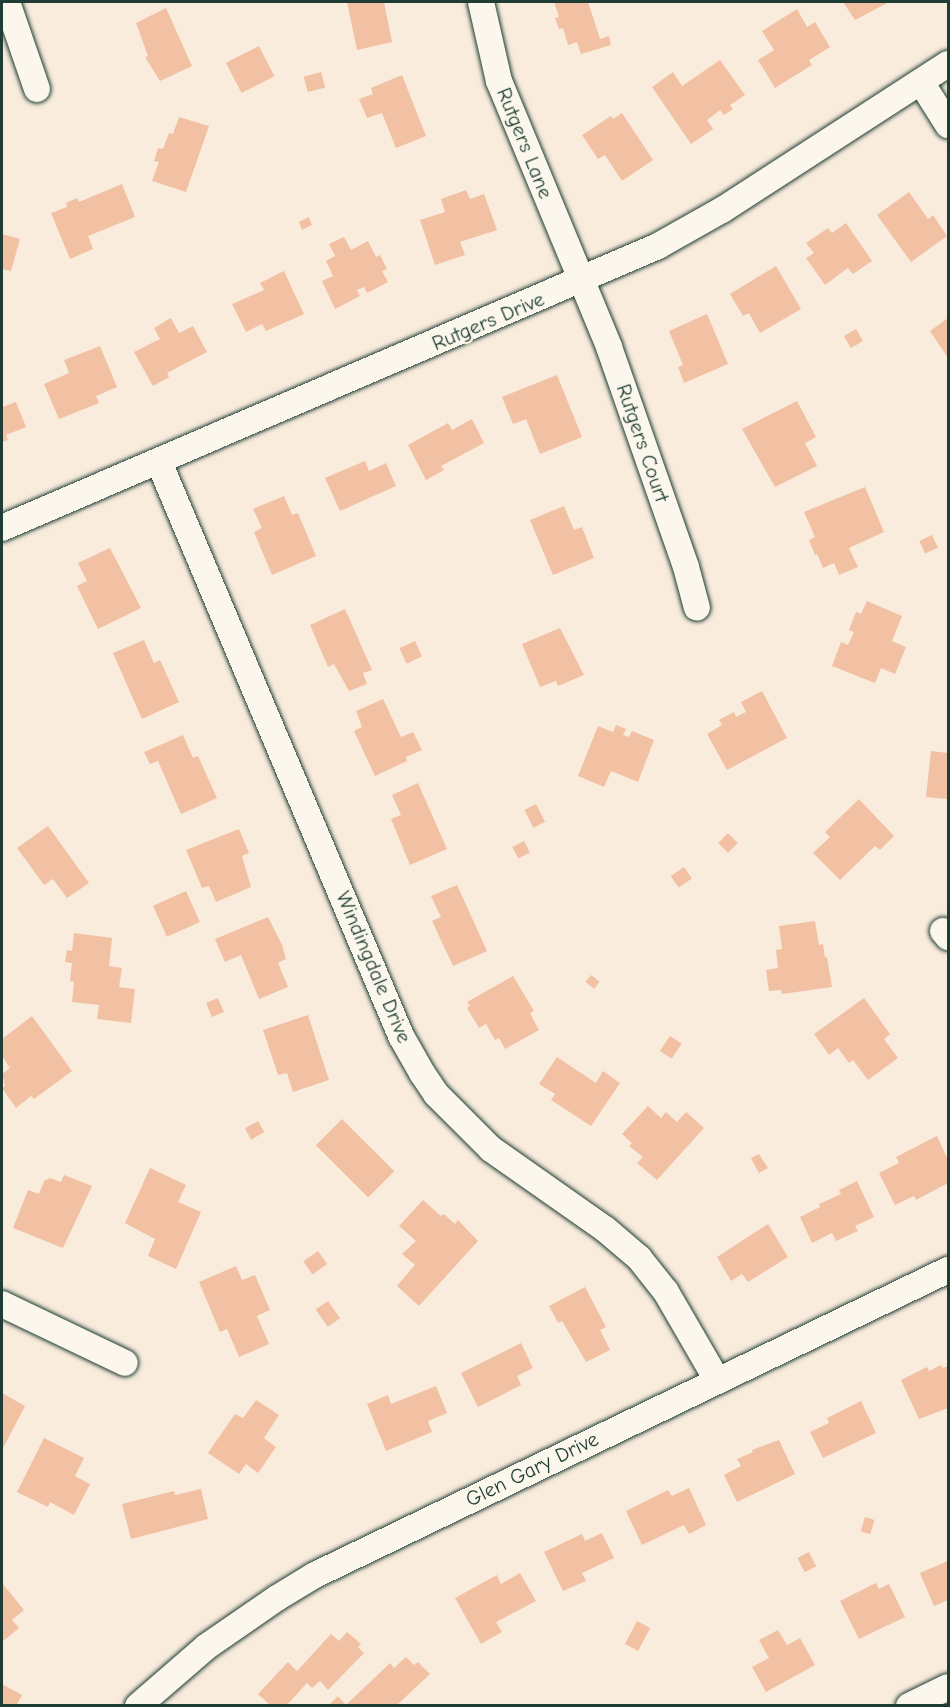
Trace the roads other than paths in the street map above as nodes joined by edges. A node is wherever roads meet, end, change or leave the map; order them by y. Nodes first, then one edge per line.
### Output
1 (7, 2) edge
2 (481, 2) edge
3 (948, 64) edge
4 (921, 82) junction
5 (37, 89) dead end
6 (948, 125) edge
7 (582, 281) junction
8 (159, 462) junction
9 (2, 528) edge
10 (697, 608) dead end
11 (948, 1270) edge
12 (2, 1304) edge
13 (124, 1364) dead end
14 (717, 1380) junction
15 (948, 1687) edge
16 (138, 1706) edge
17 (909, 1706) edge

1 - 5 street
2 - 7 street, Rutgers Lane
3 - 4 street, Rutgers Drive
4 - 6 street
4 - 7 street, Rutgers Drive
7 - 8 street, Rutgers Drive
7 - 10 street, Rutgers Court
8 - 9 street, Rutgers Drive
8 - 14 street, Windingdale Drive
11 - 14 street, Glen Gary Drive
12 - 13 street
14 - 16 street, Glen Gary Drive
15 - 17 street

